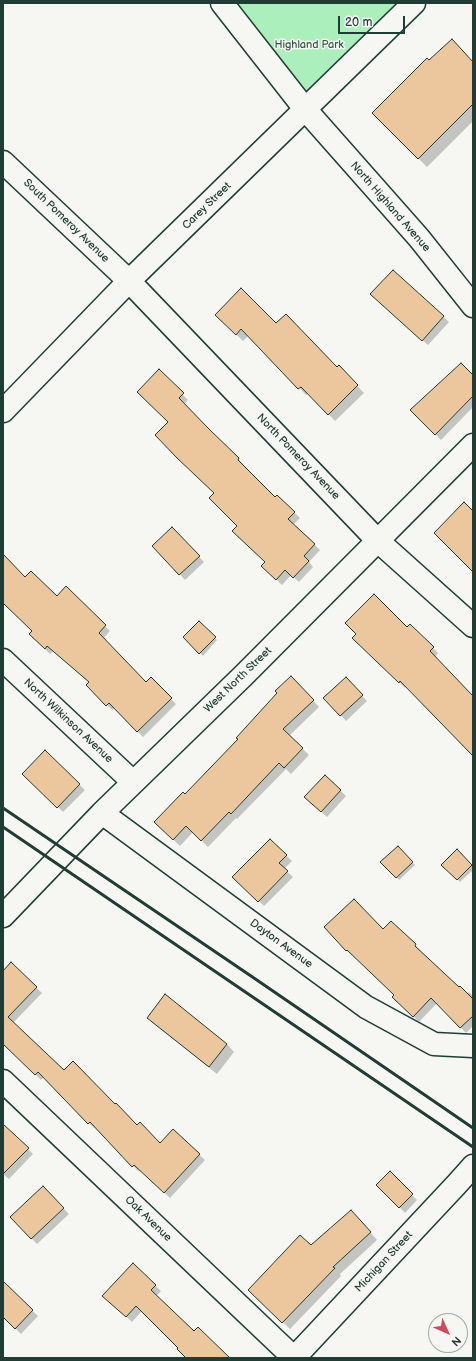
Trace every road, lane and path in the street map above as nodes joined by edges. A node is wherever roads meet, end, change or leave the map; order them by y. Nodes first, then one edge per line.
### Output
1 (222, 3) edge
2 (414, 3) edge
3 (305, 109) junction
4 (3, 162) edge
5 (129, 281) junction
6 (473, 306) edge
7 (3, 411) edge
8 (473, 445) edge
9 (378, 541) junction
10 (473, 626) edge
11 (3, 660) edge
12 (133, 782) junction
13 (102, 813) junction
14 (3, 916) edge
15 (473, 1046) edge
16 (3, 1081) edge
17 (473, 1166) edge
18 (294, 1358) edge

1 - 3 street, North Highland Avenue
2 - 3 street, Carey Street
3 - 5 street, Carey Street
3 - 6 street, North Highland Avenue
4 - 5 street, South Pomeroy Avenue
5 - 7 street, Carey Street
5 - 9 street, North Pomeroy Avenue
8 - 9 street, West North Street
9 - 10 street, North Pomeroy Avenue
9 - 12 street, West North Street
11 - 12 street, North Wilkinson Avenue
12 - 13 street, West North Street
13 - 14 street, West North Street
13 - 15 street, Dayton Avenue
16 - 18 street, Oak Avenue
17 - 18 street, Michigan Street

